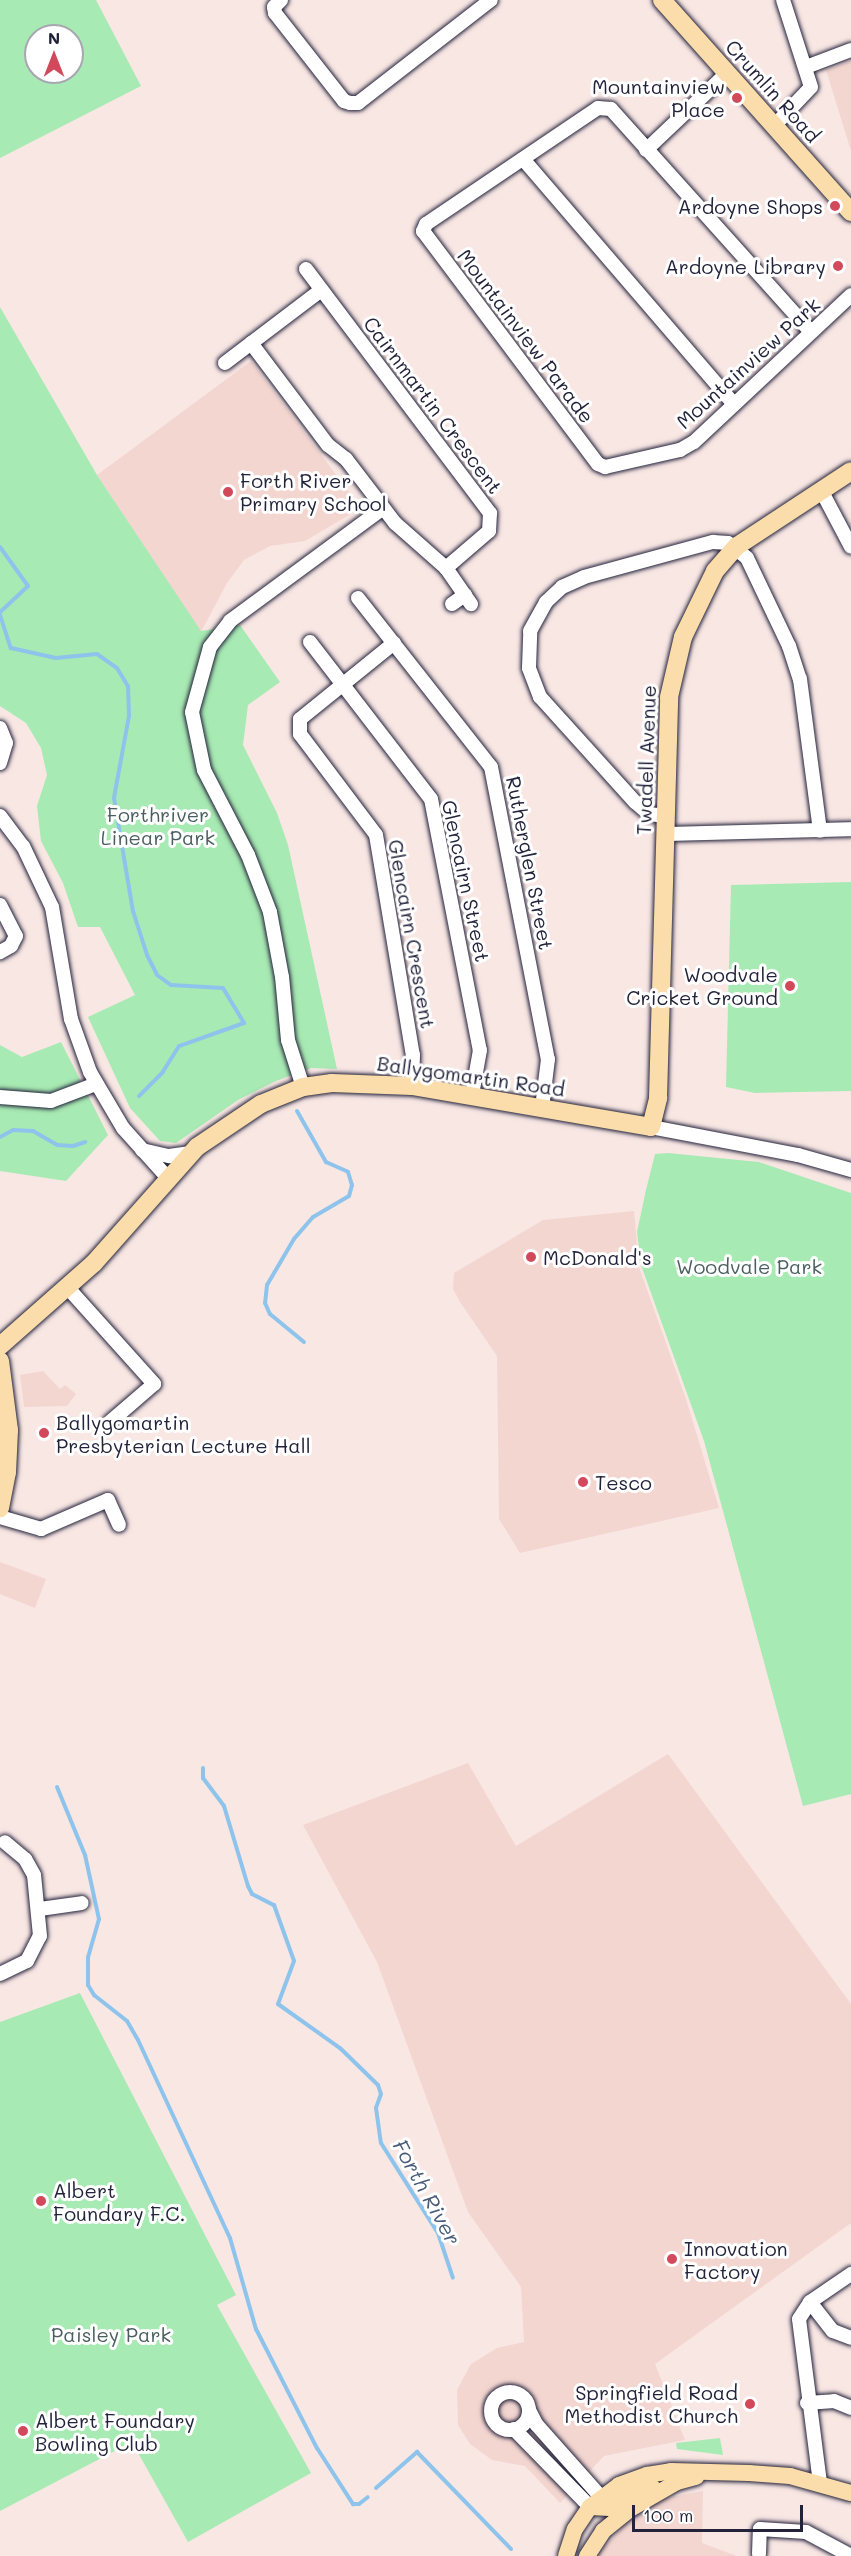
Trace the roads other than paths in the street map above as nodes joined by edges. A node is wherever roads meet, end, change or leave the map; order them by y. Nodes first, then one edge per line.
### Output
1 (490, 0) edge
2 (662, 0) edge
3 (783, 0) edge
4 (277, 3) edge
5 (851, 50) edge
6 (806, 67) junction
7 (727, 73) junction
8 (775, 125) junction
9 (646, 150) junction
10 (523, 159) junction
11 (851, 212) edge
12 (306, 269) dead end
13 (321, 290) junction
14 (851, 295) edge
15 (811, 332) junction
16 (251, 343) junction
17 (225, 363) dead end
18 (733, 403) junction
19 (598, 464) joint
20 (851, 471) edge
21 (821, 490) junction
22 (383, 508) junction
23 (737, 546) junction
24 (851, 547) edge
25 (446, 568) junction
26 (358, 598) dead end
27 (453, 604) dead end
28 (310, 642) dead end
29 (394, 643) junction
30 (343, 685) junction
31 (0, 728) edge
32 (0, 763) edge
33 (0, 816) edge
34 (666, 825) junction
35 (851, 829) edge
36 (820, 831) junction
37 (0, 905) edge
38 (0, 952) edge
39 (96, 1084) junction
40 (412, 1086) junction
41 (303, 1087) junction
42 (472, 1095) junction
43 (0, 1097) edge
44 (542, 1108) junction
45 (651, 1127) junction
46 (142, 1150) junction
47 (190, 1153) junction
48 (851, 1170) edge
49 (167, 1177) junction
50 (68, 1288) junction
51 (0, 1346) edge
52 (0, 1360) edge
53 (4, 1390) edge
54 (110, 1422) dead end
55 (0, 1508) edge
56 (0, 1517) edge
57 (119, 1525) dead end
58 (5, 1842) dead end
59 (82, 1903) dead end
60 (40, 1909) junction
61 (0, 1974) edge
62 (851, 2274) edge
63 (810, 2302) junction
64 (851, 2338) edge
65 (807, 2403) junction
66 (851, 2408) edge
67 (529, 2410) junction
68 (514, 2429) junction
69 (717, 2472) junction
70 (820, 2483) junction
71 (851, 2493) edge
72 (605, 2508) junction
73 (759, 2554) dead end
74 (566, 2556) edge
75 (587, 2556) edge
76 (851, 2556) edge

1 - 4 street
2 - 7 highway, Crumlin Road
3 - 6 street
5 - 6 street
6 - 8 street
7 - 8 highway, Crumlin Road
7 - 9 street
8 - 11 highway, Crumlin Road
9 - 10 street
9 - 15 street
10 - 18 street
10 - 19 street, Mountainview Parade
12 - 13 street, Cairnmartin Crescent
13 - 16 street
13 - 25 street, Cairnmartin Crescent
14 - 15 street, Mountainview Park
15 - 18 street, Mountainview Park
16 - 17 street
16 - 22 street
18 - 19 street, Mountainview Park
20 - 21 highway, Twadell Avenue
21 - 23 highway, Twadell Avenue
21 - 24 street
22 - 25 street
22 - 41 street
23 - 34 highway, Twadell Avenue
23 - 34 street
23 - 36 street
25 - 27 street
26 - 29 street, Rutherglen Street
28 - 30 street, Glencairn Street
29 - 30 street, Glencairn Crescent
29 - 44 street, Rutherglen Street
30 - 40 street, Glencairn Crescent
30 - 42 street, Glencairn Street
31 - 32 street
33 - 39 street
34 - 36 street
34 - 45 highway, Twadell Avenue
35 - 36 street
37 - 38 street
39 - 43 street
39 - 46 street
40 - 41 highway, Ballygomartin Road
40 - 42 highway, Ballygomartin Road
41 - 47 highway, Ballygomartin Road
42 - 44 highway, Ballygomartin Road
44 - 45 highway, Ballygomartin Road
45 - 48 street, Ballygomartin Road
46 - 47 street
46 - 49 street
47 - 49 highway, Ballygomartin Road
49 - 50 highway, Ballygomartin Road
50 - 51 highway, Ballygomartin Road
50 - 54 street
52 - 53 highway
53 - 55 highway
56 - 57 street
58 - 60 street
59 - 60 street
60 - 61 street
62 - 63 street
63 - 64 street
63 - 65 street
65 - 66 street
65 - 70 street
67 - 68 street
67 - 68 street
67 - 72 street
68 - 72 street
69 - 70 main road
69 - 72 main road
69 - 72 main road
70 - 71 main road
72 - 74 main road
72 - 75 main road
73 - 76 street

